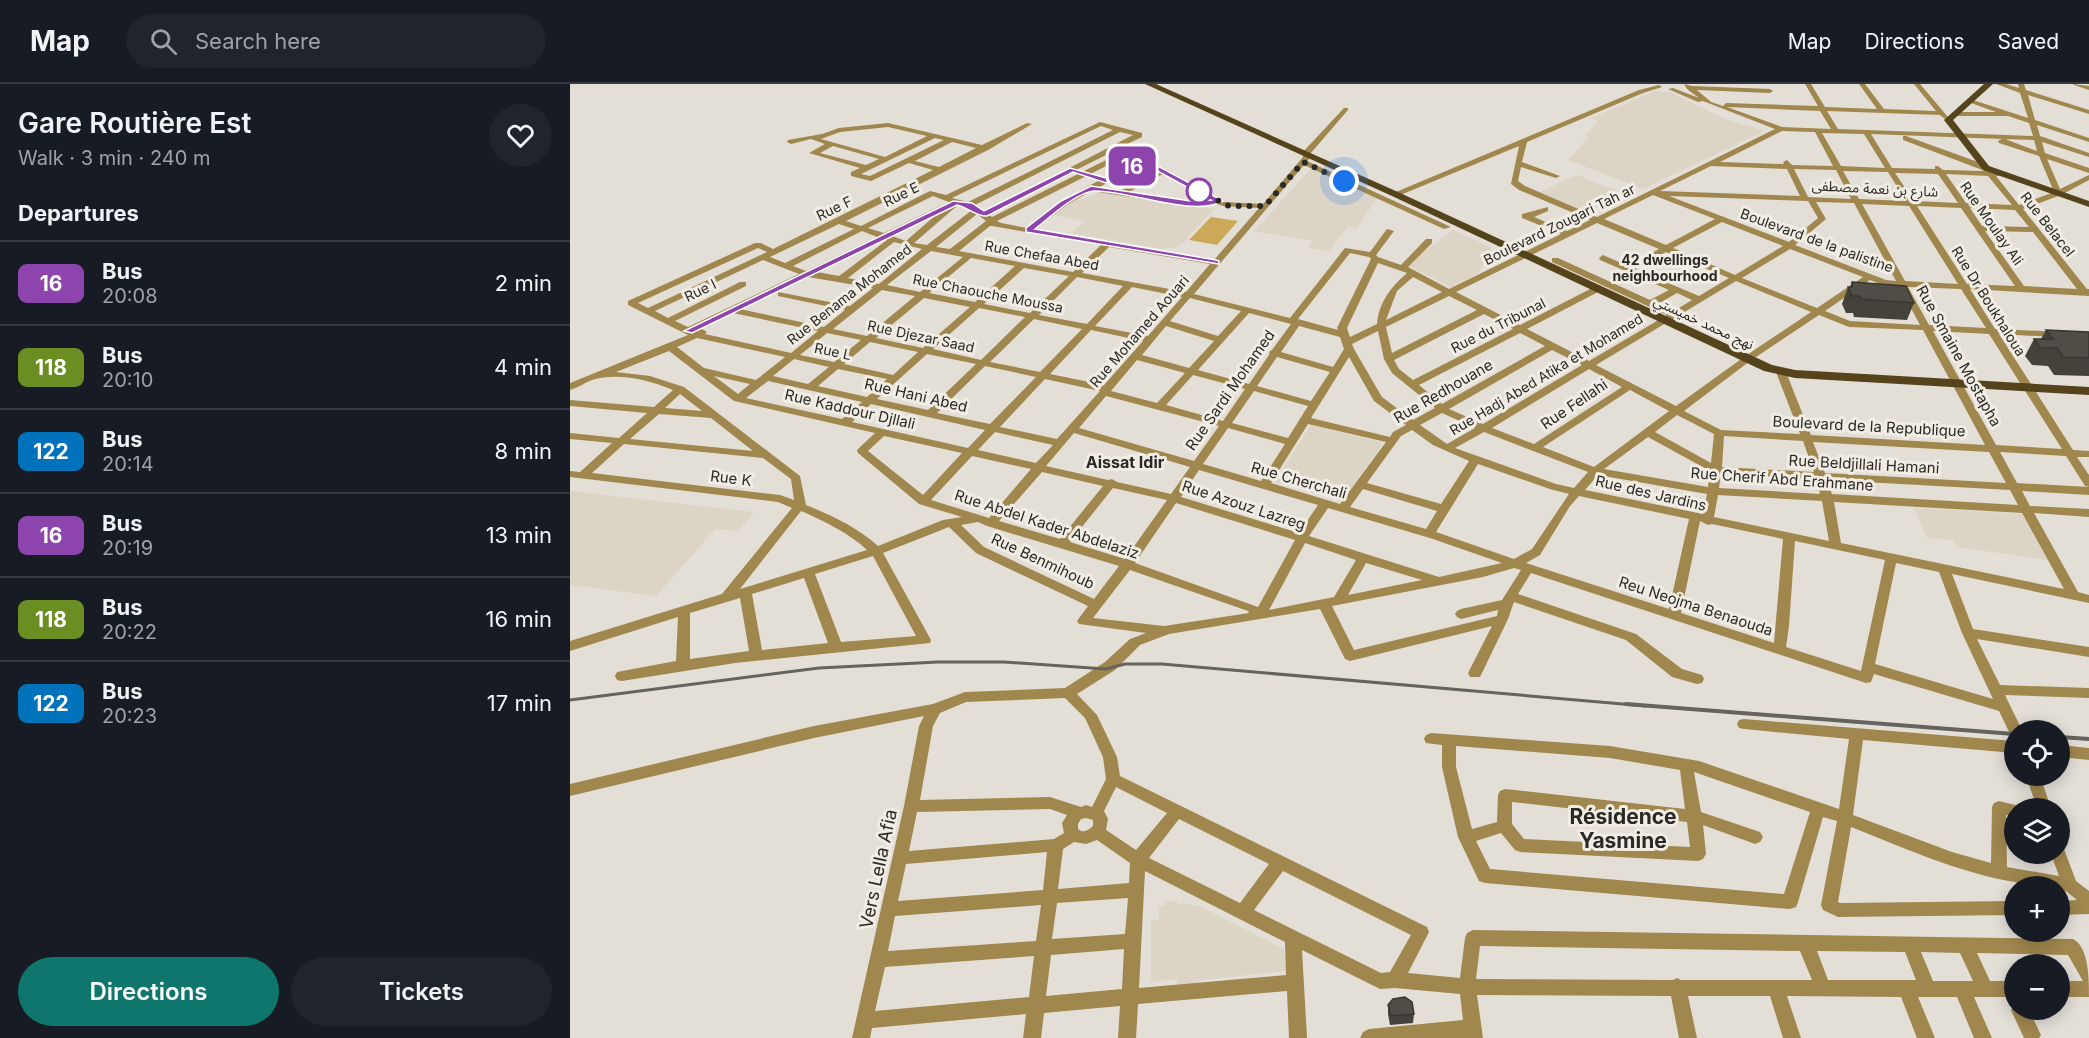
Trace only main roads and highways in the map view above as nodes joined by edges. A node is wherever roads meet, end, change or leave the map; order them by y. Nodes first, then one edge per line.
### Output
1 (1149, 84) edge
2 (1158, 84) edge
3 (1989, 84) edge
4 (1236, 122) junction
5 (2089, 204) edge
6 (2089, 391) edge

1 - 4 main road
2 - 4 main road
3 - 5 main road
4 - 6 main road, نهج محمد خميستي

